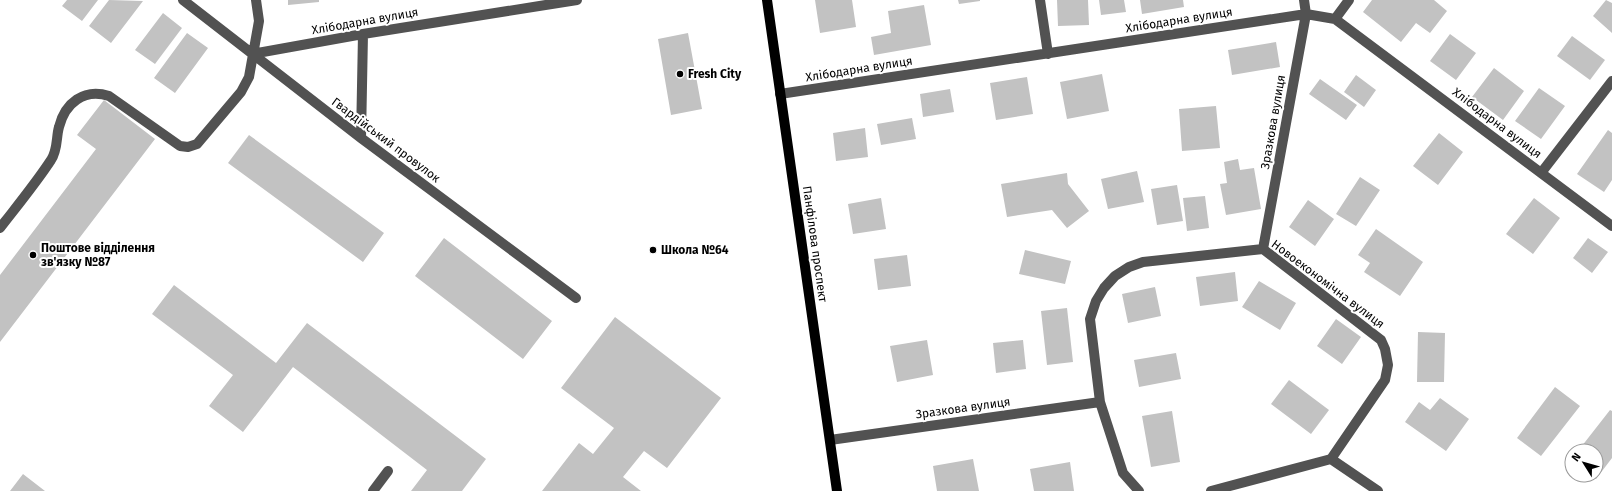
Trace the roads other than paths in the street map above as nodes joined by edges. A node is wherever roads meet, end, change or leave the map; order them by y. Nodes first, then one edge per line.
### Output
1 (183, 0) edge
2 (256, 0) edge
3 (577, 0) edge
4 (767, 0) edge
5 (1040, 0) edge
6 (1304, 0) edge
7 (1350, 0) edge
8 (1306, 14) junction
9 (1335, 19) junction
10 (363, 34) junction
11 (252, 54) junction
12 (1048, 54) junction
13 (1612, 81) edge
14 (780, 94) junction
15 (361, 138) junction
16 (1541, 173) junction
17 (1612, 226) edge
18 (0, 228) edge
19 (1263, 249) junction
20 (576, 298) dead end
21 (1100, 402) junction
22 (830, 440) junction
23 (1331, 459) junction
24 (388, 471) dead end
25 (373, 491) edge
26 (837, 491) edge
27 (1139, 491) edge
28 (1211, 491) edge
29 (1378, 491) edge

1 - 11 street, Гвардійський провулок
2 - 11 street
3 - 10 street, Хлібодарна вулиця
4 - 14 main road, Панфілова проспект
5 - 12 street
6 - 8 street, Зразкова вулиця
7 - 9 street
8 - 9 street, Хлібодарна вулиця
8 - 12 street, Хлібодарна вулиця
8 - 19 street, Зразкова вулиця
9 - 16 street, Хлібодарна вулиця
10 - 11 street, Хлібодарна вулиця
10 - 15 street
11 - 15 street, Гвардійський провулок
11 - 18 street
12 - 14 street, Хлібодарна вулиця
13 - 16 street
14 - 22 main road, Панфілова проспект
15 - 20 street, Гвардійський провулок
16 - 17 street, Хлібодарна вулиця
19 - 21 street, Новоекономічна вулиця
19 - 23 street, Новоекономічна вулиця
21 - 22 street, Зразкова вулиця
21 - 27 street, Новоекономічна вулиця
22 - 26 main road, Панфілова проспект
23 - 28 street
23 - 29 street
24 - 25 street

